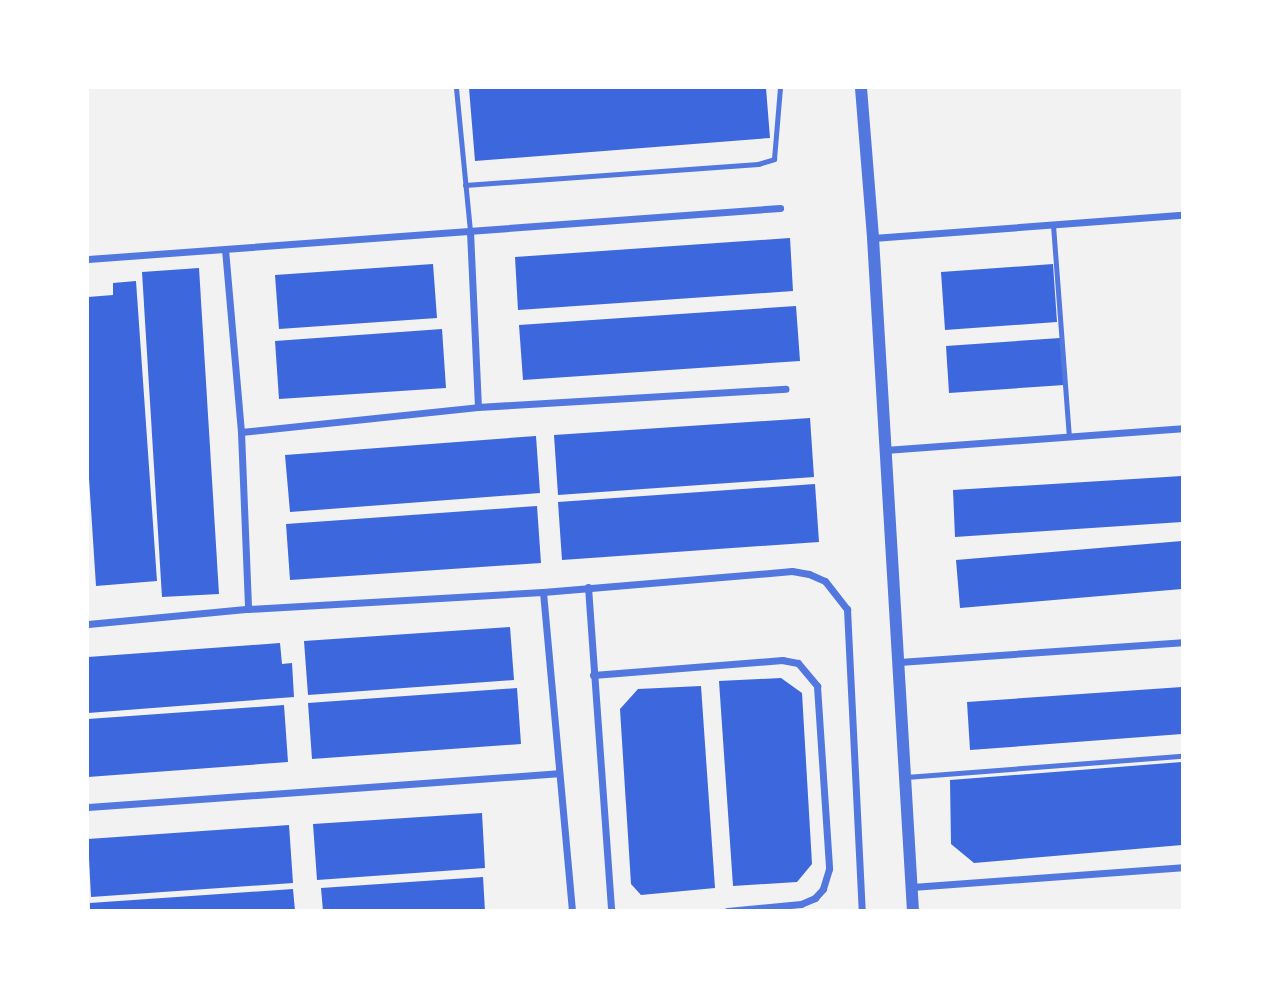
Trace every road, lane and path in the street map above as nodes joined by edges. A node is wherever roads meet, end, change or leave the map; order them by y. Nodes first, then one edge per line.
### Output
1 (456, 88) edge
2 (780, 88) edge
3 (861, 88) edge
4 (465, 185) junction
5 (780, 208) dead end
6 (1182, 215) edge
7 (1053, 225) junction
8 (470, 231) junction
9 (873, 238) junction
10 (225, 249) junction
11 (88, 259) edge
12 (785, 389) dead end
13 (478, 407) junction
14 (1182, 428) edge
15 (241, 432) junction
16 (1069, 436) junction
17 (885, 450) junction
18 (588, 587) junction
19 (543, 592) junction
20 (248, 609) junction
21 (88, 624) edge
22 (1182, 642) edge
23 (899, 662) junction
24 (593, 675) junction
25 (1182, 756) edge
26 (558, 773) junction
27 (906, 777) junction
28 (88, 807) edge
29 (1182, 867) edge
30 (912, 887) junction
31 (572, 911) edge
32 (611, 911) edge
33 (727, 911) edge
34 (862, 911) edge
35 (913, 911) edge

1 - 4 lane
2 - 4 lane
3 - 9 street
4 - 8 lane
5 - 8 street
6 - 7 street
7 - 9 street
7 - 16 lane
8 - 10 street
8 - 13 street
9 - 17 street
10 - 11 street
10 - 15 street
12 - 13 street
13 - 15 street
14 - 16 street
15 - 20 street
16 - 17 street
17 - 23 street
18 - 19 street
18 - 24 street
18 - 34 street
19 - 20 street
19 - 26 street
20 - 21 street
22 - 23 street
23 - 27 street
24 - 32 street
24 - 33 street
25 - 27 lane
26 - 28 street
26 - 31 street
27 - 30 street
29 - 30 street
30 - 35 street

